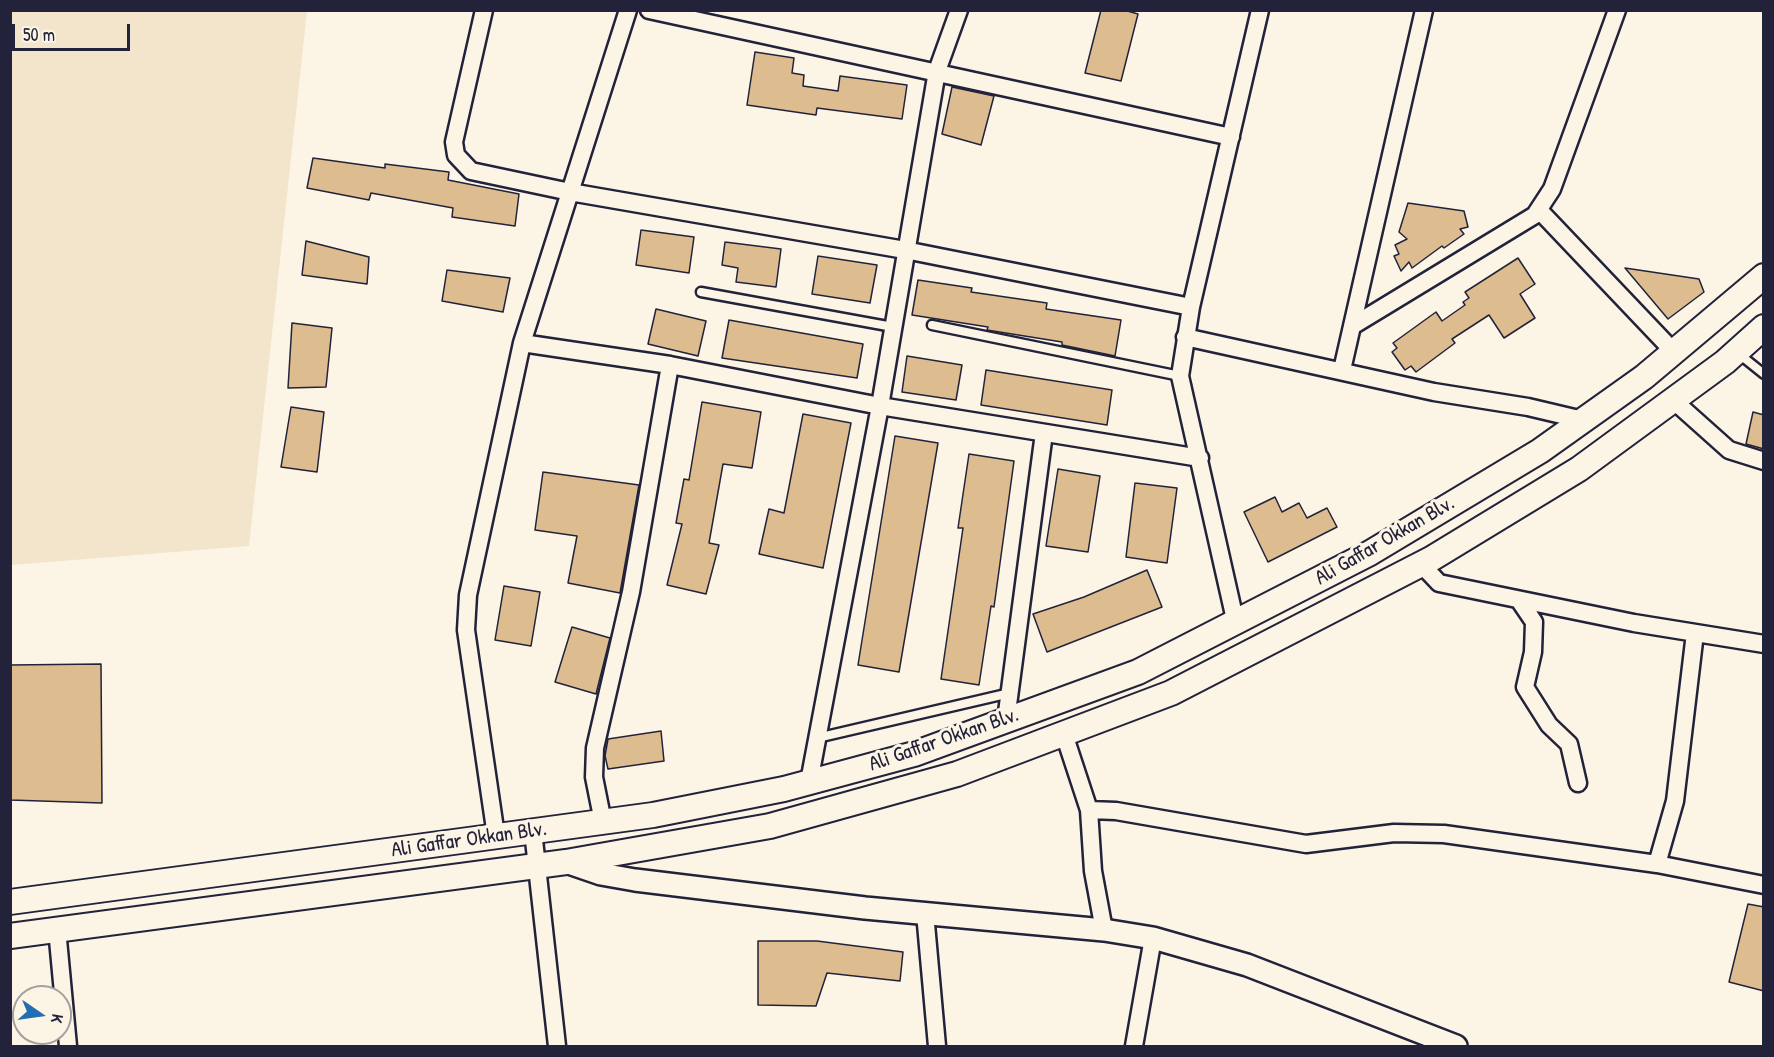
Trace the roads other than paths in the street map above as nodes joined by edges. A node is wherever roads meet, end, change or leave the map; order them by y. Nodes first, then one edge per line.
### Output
1 (484, 10) edge
2 (628, 10) edge
3 (649, 10) edge
4 (959, 10) edge
5 (1260, 10) edge
6 (1424, 10) edge
7 (1617, 10) edge
8 (937, 71) junction
9 (1231, 136) junction
10 (570, 192) junction
11 (1539, 210) junction
12 (905, 250) junction
13 (1764, 276) edge
14 (700, 292) dead end
15 (1191, 307) junction
16 (932, 325) dead end
17 (1354, 325) junction
18 (893, 327) junction
19 (1764, 327) edge
20 (1185, 337) junction
21 (522, 343) junction
22 (1737, 351) junction
23 (1674, 352) junction
24 (670, 365) junction
25 (1342, 370) junction
26 (1764, 374) edge
27 (1180, 376) junction
28 (1673, 400) junction
29 (880, 406) junction
30 (1583, 420) junction
31 (1044, 433) junction
32 (1200, 458) junction
33 (1764, 461) edge
34 (1421, 564) junction
35 (1519, 600) junction
36 (1236, 624) junction
37 (1695, 633) junction
38 (1764, 644) edge
39 (1010, 693) junction
40 (1006, 720) junction
41 (1064, 734) junction
42 (817, 738) junction
43 (809, 782) junction
44 (1578, 783) dead end
45 (1089, 810) junction
46 (603, 822) junction
47 (533, 831) junction
48 (496, 836) junction
49 (566, 862) junction
50 (1657, 864) junction
51 (536, 867) junction
52 (1764, 885) edge
53 (10, 902) edge
54 (926, 913) junction
55 (57, 929) junction
56 (1104, 930) junction
57 (10, 936) edge
58 (1153, 939) junction
59 (1421, 1040) edge
60 (68, 1047) edge
61 (557, 1047) edge
62 (936, 1047) edge
63 (1134, 1047) edge
64 (1456, 1047) edge

1 - 10 street
2 - 10 street
3 - 8 street
4 - 8 street
5 - 9 street
6 - 17 street
7 - 11 street
8 - 9 street
8 - 12 street
9 - 15 street
10 - 12 street
10 - 21 street
11 - 17 street
11 - 23 street
12 - 15 street
12 - 18 street
13 - 23 main road, Ali Gaffar Okkan Blv.
14 - 18 lane
15 - 20 street
16 - 27 lane
17 - 25 street
18 - 29 street
19 - 22 main road, Ali Gaffar Okkan Blv.
20 - 25 street
20 - 27 street
21 - 24 street
21 - 48 street
22 - 26 lane
22 - 28 main road, Ali Gaffar Okkan Blv.
23 - 30 main road, Ali Gaffar Okkan Blv.
24 - 29 street
24 - 46 street
25 - 30 street
27 - 32 street
28 - 33 street
28 - 34 main road, Ali Gaffar Okkan Blv.
29 - 31 street
29 - 42 street
30 - 36 main road, Ali Gaffar Okkan Blv.
31 - 32 street
31 - 39 street
32 - 36 street
34 - 35 street
34 - 41 main road, Ali Gaffar Okkan Blv.
35 - 37 street
35 - 44 street
36 - 40 main road, Ali Gaffar Okkan Blv.
37 - 38 street
37 - 50 street
39 - 40 street
39 - 42 lane
40 - 43 main road, Ali Gaffar Okkan Blv.
41 - 45 street
41 - 49 main road, Ali Gaffar Okkan Blv.
42 - 43 street
43 - 46 main road, Ali Gaffar Okkan Blv.
45 - 50 street
45 - 56 street
46 - 47 main road, Ali Gaffar Okkan Blv.
47 - 48 main road, Ali Gaffar Okkan Blv.
47 - 51 street
48 - 53 main road, Ali Gaffar Okkan Blv.
49 - 51 main road, Ali Gaffar Okkan Blv.
49 - 54 street
50 - 52 street
51 - 55 main road, Ali Gaffar Okkan Blv.
51 - 61 street
54 - 56 street
54 - 62 street
55 - 57 main road, Ali Gaffar Okkan Blv.
55 - 60 street
56 - 58 street
58 - 59 street
58 - 63 street
59 - 64 street

